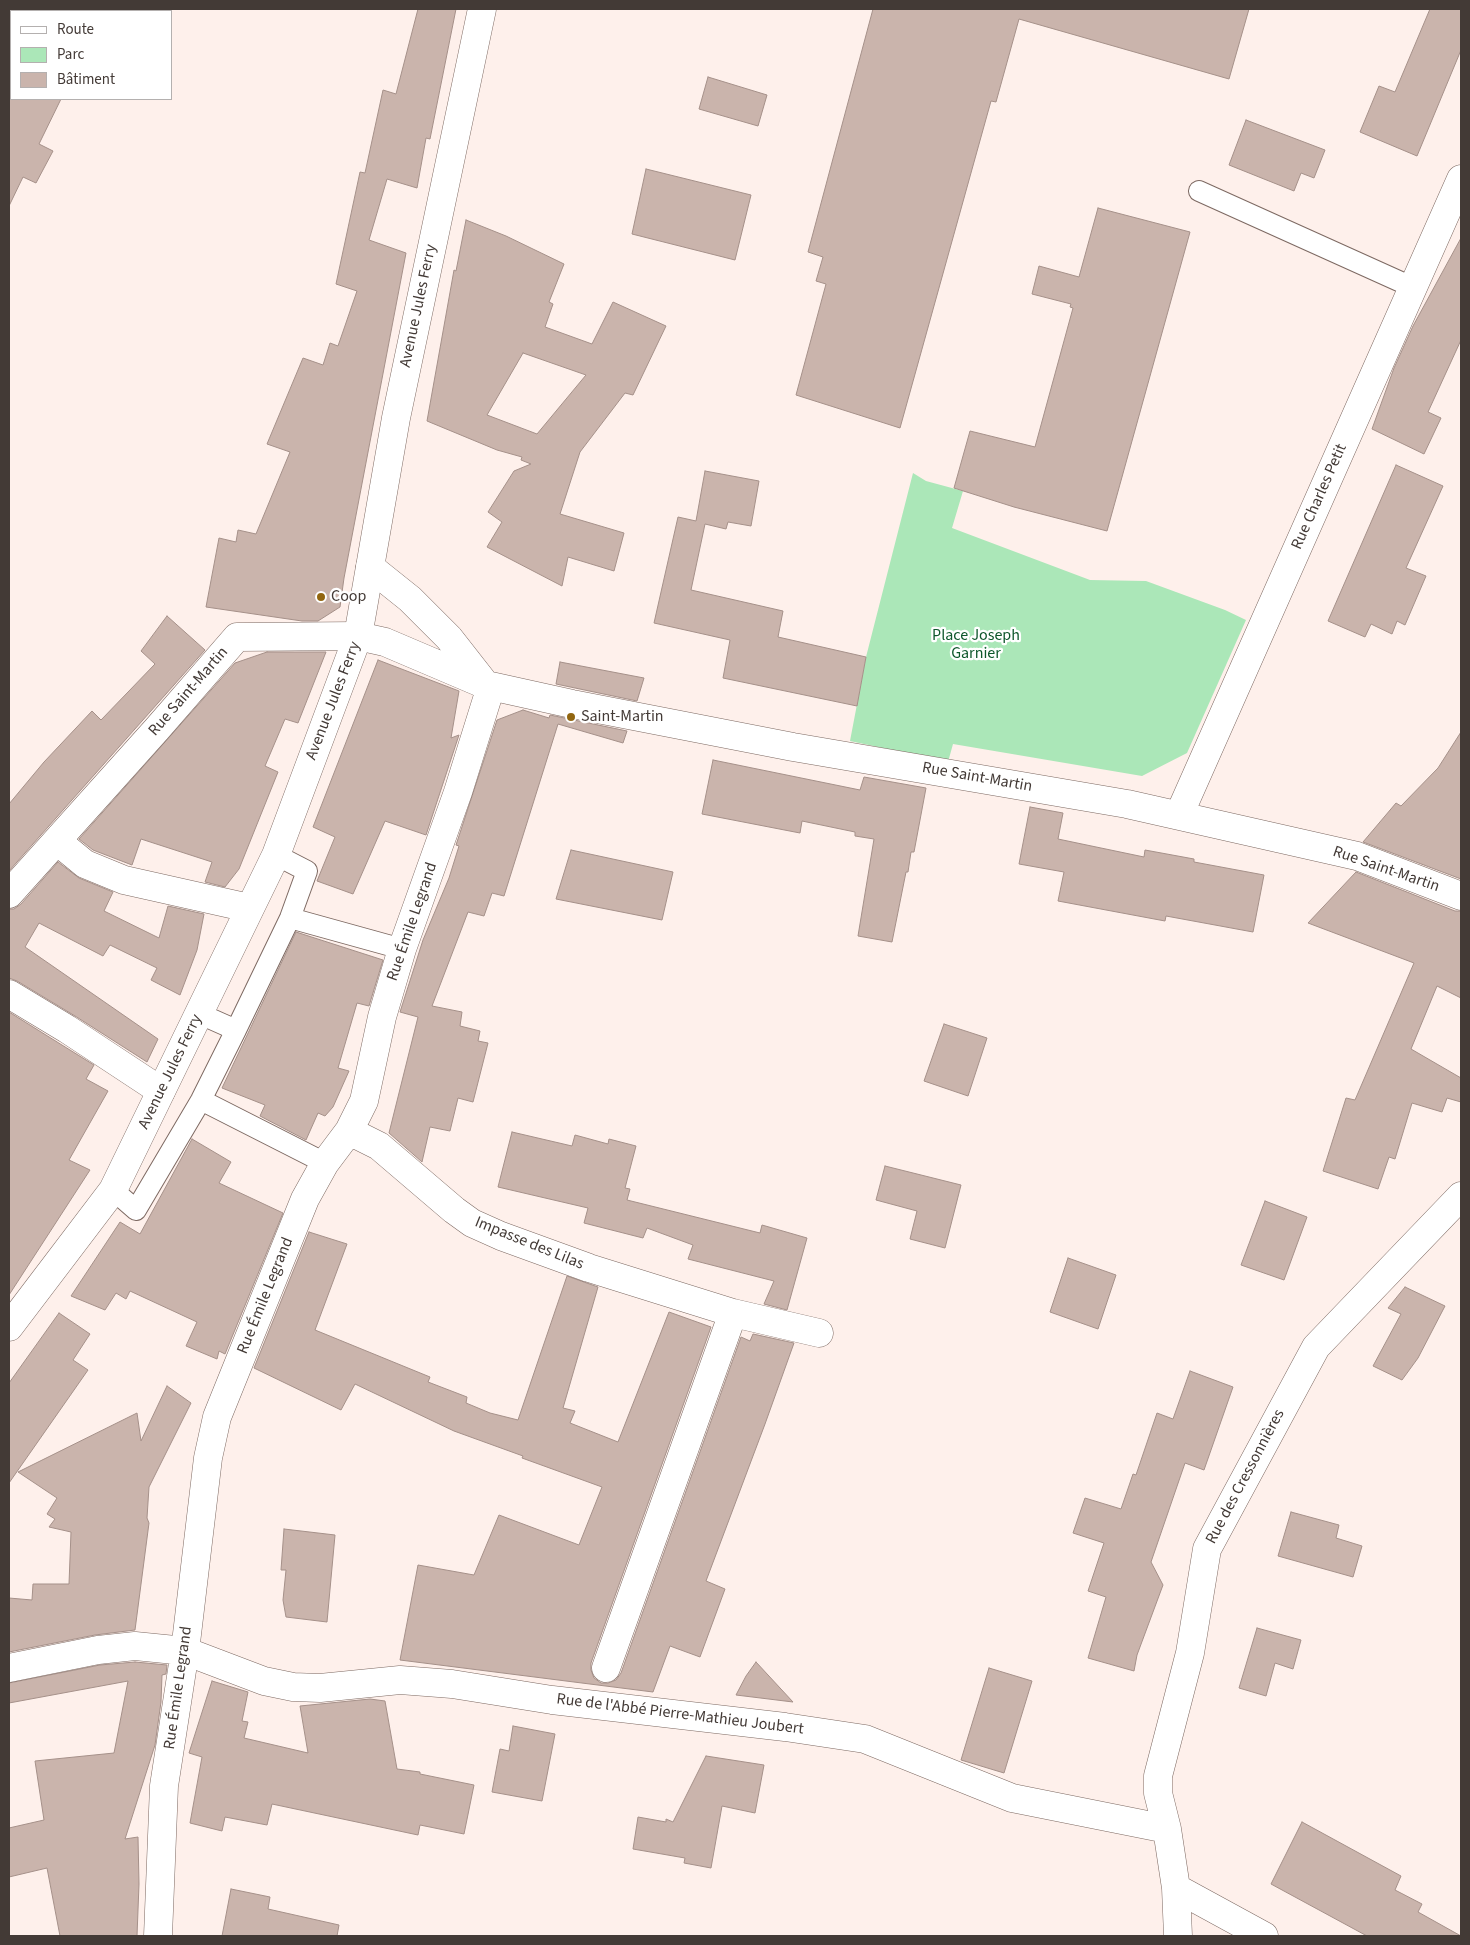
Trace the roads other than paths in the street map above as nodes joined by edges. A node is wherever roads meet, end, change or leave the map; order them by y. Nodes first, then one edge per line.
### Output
1 (482, 9) edge
2 (1461, 179) edge
3 (1199, 191) dead end
4 (1412, 287) junction
5 (370, 567) junction
6 (358, 636) junction
7 (486, 685) junction
8 (1179, 815) junction
9 (56, 841) junction
10 (276, 855) junction
11 (9, 894) edge
12 (1461, 896) edge
13 (249, 908) junction
14 (290, 918) junction
15 (402, 950) junction
16 (9, 994) edge
17 (200, 1014) junction
18 (236, 1030) junction
19 (161, 1091) junction
20 (201, 1100) junction
21 (348, 1131) junction
22 (325, 1163) junction
23 (112, 1190) junction
24 (1461, 1196) edge
25 (733, 1313) junction
26 (9, 1327) edge
27 (819, 1333) dead end
28 (185, 1651) junction
29 (9, 1668) edge
30 (606, 1668) dead end
31 (1167, 1829) junction
32 (1176, 1888) junction
33 (158, 1936) edge
34 (1178, 1936) edge
35 (1264, 1936) edge

1 - 5 street, Avenue Jules Ferry
2 - 4 street, Rue Charles Petit
3 - 4 lane
4 - 8 street, Rue Charles Petit
5 - 6 street, Avenue Jules Ferry
5 - 7 street
6 - 7 street, Rue Saint-Martin
6 - 9 street, Rue Saint-Martin
6 - 10 street, Avenue Jules Ferry
7 - 8 street, Rue Saint-Martin
7 - 15 street, Rue Émile Legrand
8 - 12 street, Rue Saint-Martin
9 - 11 street, Rue Saint-Martin
9 - 13 street
10 - 13 street, Avenue Jules Ferry
10 - 14 lane
13 - 17 street, Avenue Jules Ferry
14 - 15 lane
14 - 18 lane
15 - 21 street, Rue Émile Legrand
16 - 19 street
17 - 18 lane
17 - 19 street, Avenue Jules Ferry
18 - 20 lane
19 - 23 street, Avenue Jules Ferry
20 - 22 lane
20 - 23 lane
21 - 22 street, Rue Émile Legrand
21 - 25 street, Impasse des Lilas
22 - 28 street, Rue Émile Legrand
23 - 26 street, Avenue Jules Ferry
24 - 31 street, Rue des Cressonnières
25 - 27 street, Impasse des Lilas
25 - 30 street
28 - 29 street, Rue de l'Abbé Pierre-Mathieu Joubert
28 - 31 street, Rue de l'Abbé Pierre-Mathieu Joubert
28 - 33 street, Rue Émile Legrand
31 - 32 street, Rue des Cressonnières
32 - 34 street, Rue des Cressonnières
32 - 35 street

